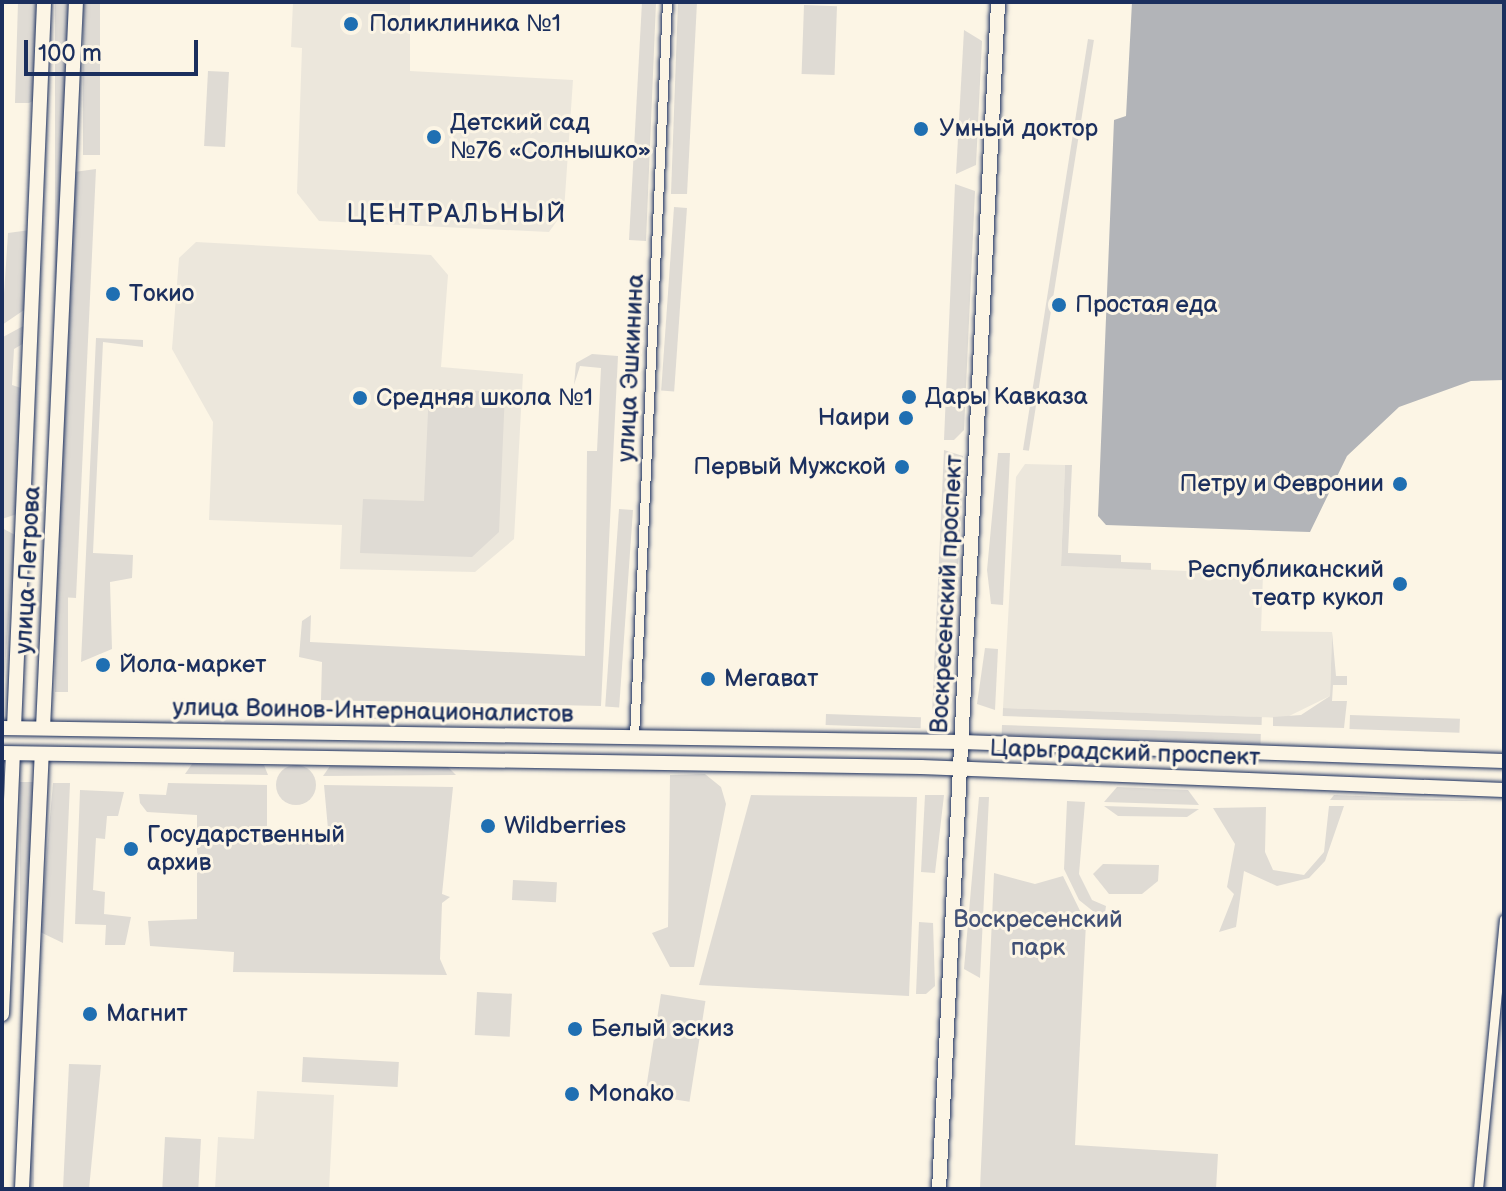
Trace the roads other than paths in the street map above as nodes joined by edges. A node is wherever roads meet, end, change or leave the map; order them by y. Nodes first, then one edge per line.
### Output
1 (44, 2) edge
2 (76, 2) edge
3 (667, 2) edge
4 (998, 2) edge
5 (8, 728) edge
6 (43, 728) junction
7 (634, 737) junction
8 (744, 739) joint
9 (962, 742) junction
10 (8, 754) edge
11 (42, 754) junction
12 (1504, 761) edge
13 (743, 763) joint
14 (960, 768) junction
15 (1504, 790) edge
16 (1504, 919) edge
17 (2, 1014) edge
18 (22, 1189) edge
19 (939, 1189) edge
20 (1478, 1189) edge

1 - 5 main road, улица Петрова
2 - 6 main road, улица Петрова
3 - 7 street, улица Эшкинина
4 - 9 main road, Воскресенский проспект
5 - 6 main road, улица Воинов-Интернационалистов
5 - 10 main road, улица Петрова
6 - 7 main road, улица Воинов-Интернационалистов
6 - 11 main road, улица Петрова
7 - 8 main road, улица Воинов-Интернационалистов
8 - 9 main road, Царьградский проспект
9 - 12 main road, Царьградский проспект
9 - 14 main road, Воскресенский проспект
10 - 11 main road, улица Воинов-Интернационалистов
10 - 17 main road, улица Петрова
11 - 13 main road, улица Воинов-Интернационалистов
11 - 18 main road, улица Петрова
13 - 14 main road, Царьградский проспект
14 - 15 main road, Царьградский проспект
14 - 19 main road, Воскресенский проспект
16 - 20 street

